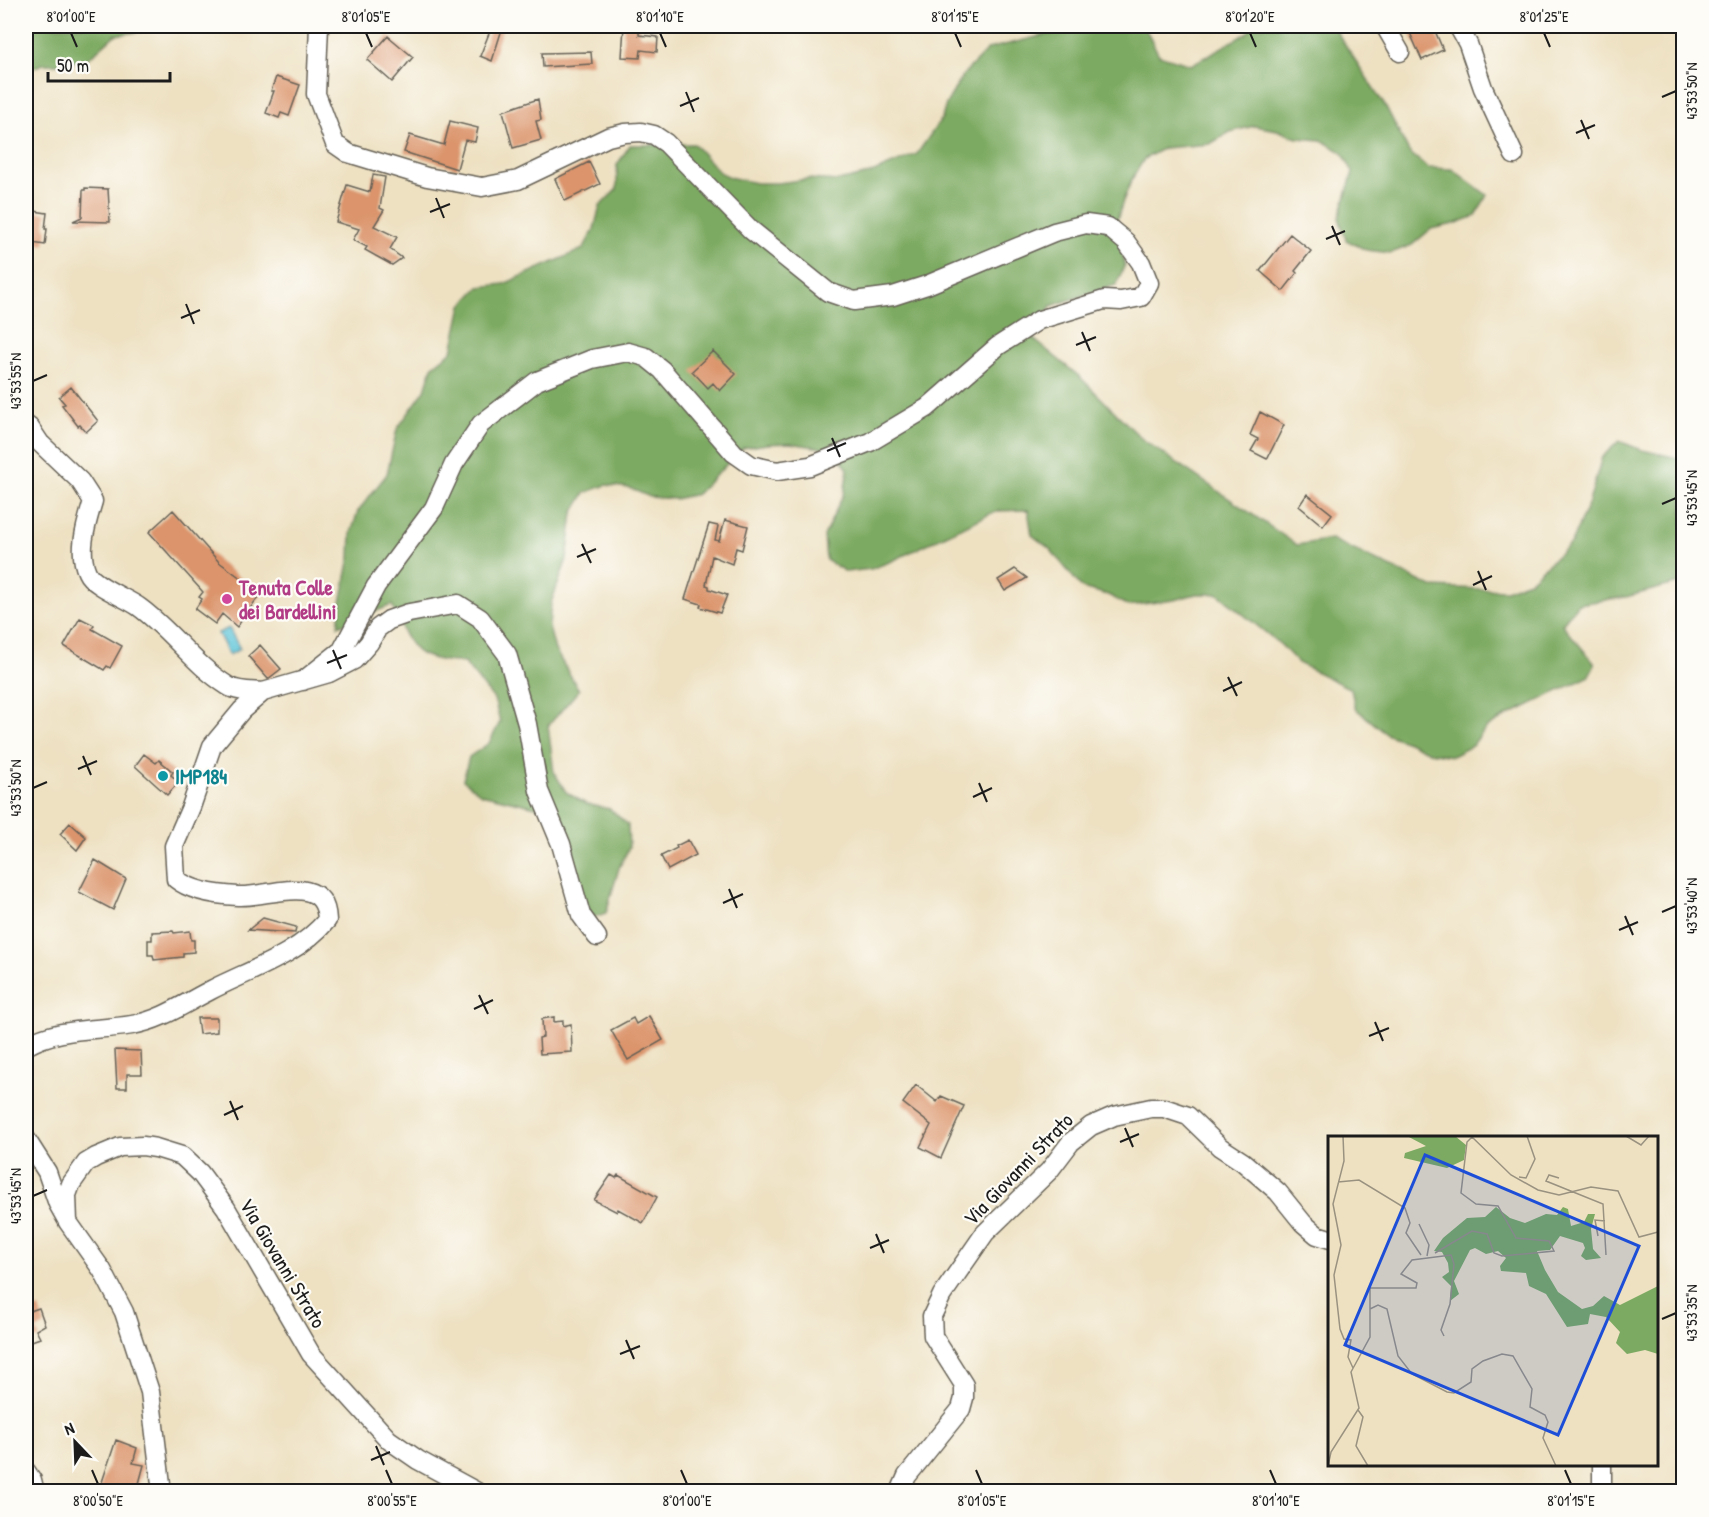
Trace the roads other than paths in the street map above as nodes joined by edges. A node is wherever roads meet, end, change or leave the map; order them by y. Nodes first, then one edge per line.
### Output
1 (319, 26) edge
2 (1385, 26) edge
3 (1458, 26) edge
4 (1400, 52) dead end
5 (1514, 155) dead end
6 (26, 425) edge
7 (303, 681) junction
8 (263, 692) junction
9 (597, 937) dead end
10 (26, 1046) edge
11 (26, 1139) edge
12 (68, 1222) junction
13 (1328, 1239) edge
14 (1602, 1466) edge
15 (26, 1471) edge
16 (34, 1491) edge
17 (160, 1491) edge
18 (477, 1491) edge
19 (900, 1491) edge
20 (1602, 1491) edge

1 - 7 street
2 - 4 street
3 - 5 street
6 - 8 street
7 - 8 street
7 - 9 street
8 - 10 street
11 - 12 street
12 - 17 street
12 - 18 street, Via Giovanni Strato
13 - 19 street, Via Giovanni Strato
14 - 20 street
15 - 16 street

